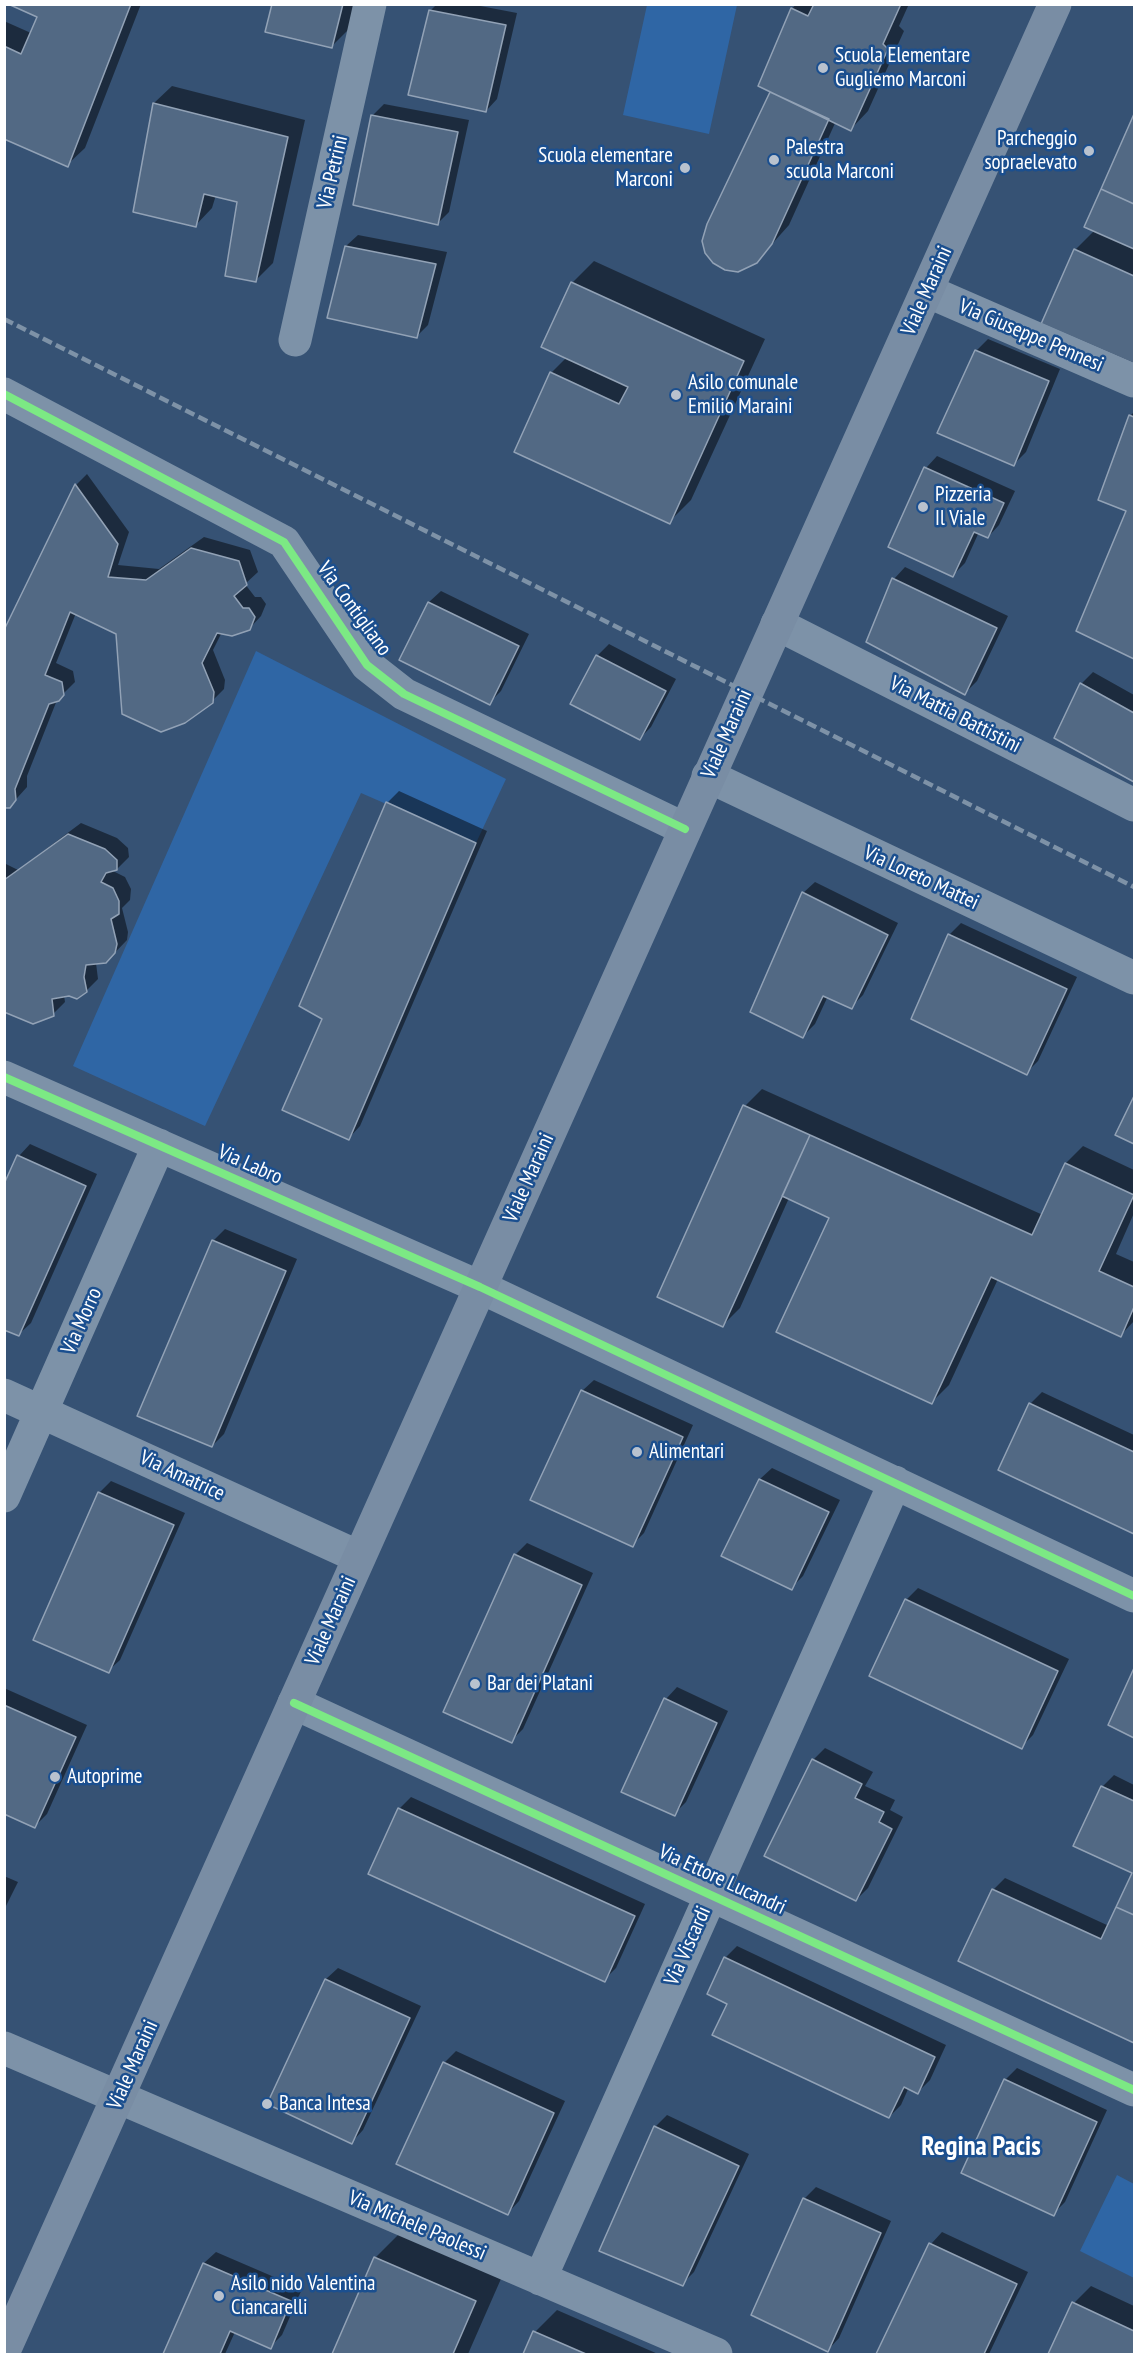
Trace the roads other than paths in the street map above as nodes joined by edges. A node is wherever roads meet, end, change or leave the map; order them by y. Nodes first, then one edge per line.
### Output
1 (370, 4) edge
2 (1055, 4) edge
3 (927, 291) junction
4 (295, 340) dead end
5 (1134, 381) edge
6 (4, 394) edge
7 (777, 624) junction
8 (708, 776) junction
9 (1134, 805) edge
10 (685, 829) junction
11 (1134, 978) edge
12 (4, 1077) edge
13 (159, 1145) junction
14 (480, 1287) junction
15 (4, 1395) edge
16 (42, 1412) junction
17 (895, 1482) junction
18 (4, 1496) edge
19 (359, 1557) junction
20 (1134, 1596) edge
21 (294, 1703) junction
22 (711, 1895) junction
23 (4, 2048) edge
24 (1134, 2090) edge
25 (118, 2098) junction
26 (540, 2279) junction
27 (4, 2351) edge
28 (716, 2355) edge

1 - 4 street, Via Petrini
2 - 3 main road, Viale Maraini
3 - 5 street, Via Giuseppe Pennesi
3 - 7 main road, Viale Maraini
6 - 10 street, Via Contigliano
7 - 8 main road, Viale Maraini
7 - 9 street, Via Mattia Battistini
8 - 10 main road, Viale Maraini
8 - 11 street, Via Loreto Mattei
10 - 14 main road, Viale Maraini
12 - 13 street, Via Labro
13 - 14 street, Via Labro
13 - 16 street, Via Morro
14 - 17 street, Via Labro
14 - 19 main road, Viale Maraini
15 - 16 street, Via Amatrice
16 - 18 street, Via Morro
16 - 19 street, Via Amatrice
17 - 20 street, Via Labro
17 - 22 street, Via Viscardi
19 - 21 main road, Viale Maraini
21 - 22 street, Via Ettore Lucandri
21 - 25 main road, Viale Maraini
22 - 24 street, Via Ettore Lucandri
22 - 26 street, Via Viscardi
23 - 25 street, Via Michele Paolessi
25 - 26 street, Via Michele Paolessi
25 - 27 main road, Viale Maraini
26 - 28 street, Via Michele Paolessi

